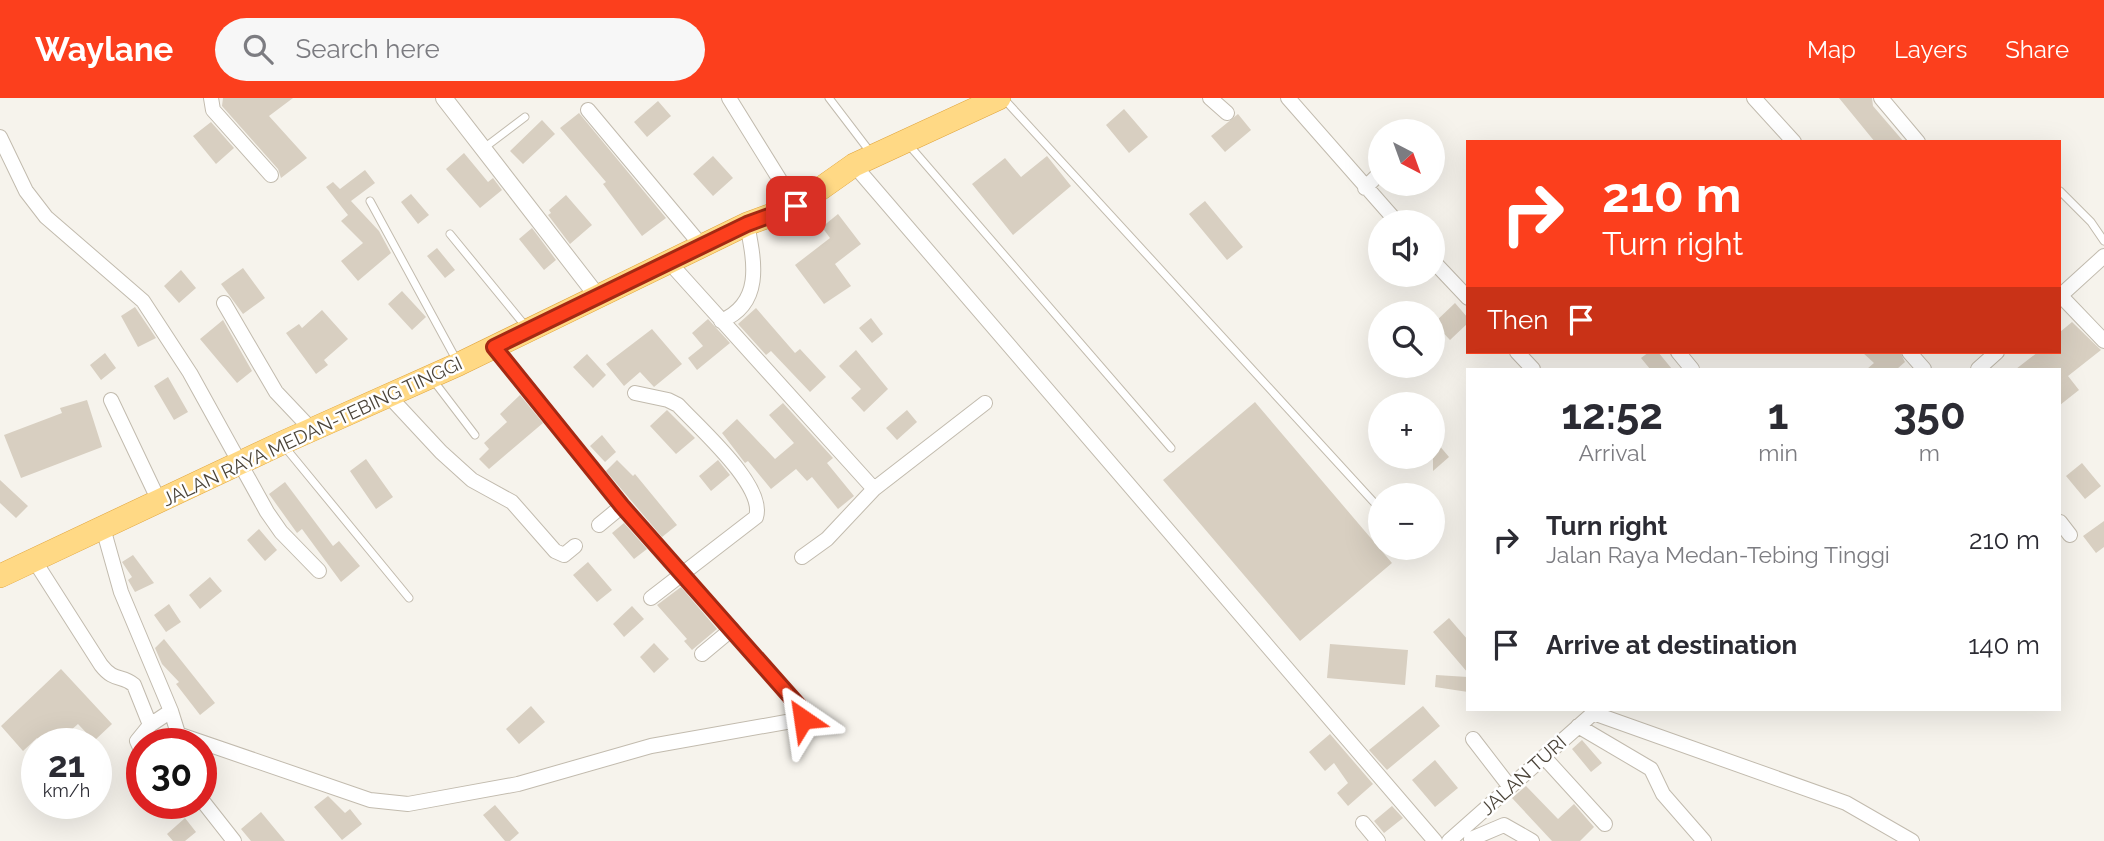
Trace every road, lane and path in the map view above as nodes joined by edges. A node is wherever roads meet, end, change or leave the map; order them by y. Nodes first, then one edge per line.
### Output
1 (211, 98) edge
2 (444, 98) edge
3 (729, 98) edge
4 (829, 98) edge
5 (1001, 98) edge
6 (1210, 98) edge
7 (1288, 98) edge
8 (1754, 98) edge
9 (1881, 98) edge
10 (972, 103) edge
11 (588, 110) dead end
12 (1227, 113) dead end
13 (525, 117) dead end
14 (0, 137) edge
15 (1911, 139) edge
16 (1792, 140) edge
17 (905, 141) junction
18 (484, 148) junction
19 (863, 161) junction
20 (271, 175) dead end
21 (1368, 185) edge
22 (1365, 188) junction
23 (2061, 192) edge
24 (370, 201) dead end
25 (796, 206) junction
26 (1386, 210) edge
27 (747, 224) junction
28 (450, 234) dead end
29 (2104, 241) edge
30 (701, 245) junction
31 (2104, 256) edge
32 (669, 262) junction
33 (1445, 274) edge
34 (2061, 294) edge
35 (1466, 296) edge
36 (2061, 296) edge
37 (598, 297) junction
38 (224, 303) dead end
39 (721, 321) junction
40 (528, 330) junction
41 (2104, 341) edge
42 (494, 347) junction
43 (1519, 354) edge
44 (1680, 354) edge
45 (1911, 354) edge
46 (1995, 354) edge
47 (459, 364) junction
48 (1532, 368) edge
49 (1691, 368) edge
50 (1923, 368) edge
51 (1979, 368) edge
52 (431, 377) junction
53 (635, 393) dead end
54 (387, 394) junction
55 (111, 400) dead end
56 (985, 403) dead end
57 (312, 430) junction
58 (475, 435) dead end
59 (282, 443) junction
60 (1171, 448) dead end
61 (239, 464) junction
62 (874, 489) junction
63 (1368, 496) edge
64 (159, 501) junction
65 (622, 506) junction
66 (2061, 524) edge
67 (599, 525) dead end
68 (103, 527) junction
69 (2070, 535) dead end
70 (575, 545) dead end
71 (802, 557) dead end
72 (34, 560) junction
73 (319, 571) dead end
74 (681, 574) junction
75 (0, 576) edge
76 (409, 598) dead end
77 (651, 598) dead end
78 (732, 629) junction
79 (702, 654) dead end
80 (1595, 711) edge
81 (161, 718) junction
82 (1578, 726) junction
83 (151, 728) edge
84 (170, 728) edge
85 (1473, 739) dead end
86 (217, 751) edge
87 (1544, 757) junction
88 (1510, 787) junction
89 (217, 819) edge
90 (1363, 823) dead end
91 (1605, 824) dead end
92 (1468, 837) edge
93 (234, 841) edge
94 (1378, 841) edge
95 (1434, 841) edge
96 (1449, 841) edge
97 (1532, 841) edge
98 (1704, 841) edge
99 (1912, 841) edge

1 - 20 street
2 - 18 street
3 - 25 street
4 - 19 lane
5 - 10 highway, JALAN RAYA MEDAN-TEBING TINGGI
5 - 63 lane
6 - 12 street
7 - 22 street
8 - 16 street
9 - 15 street
10 - 17 highway, JALAN RAYA MEDAN-TEBING TINGGI
11 - 30 street
13 - 18 lane
14 - 61 street
17 - 19 highway, JALAN RAYA MEDAN-TEBING TINGGI
17 - 60 lane
18 - 37 street
19 - 25 highway, JALAN RAYA MEDAN-TEBING TINGGI
19 - 95 street
21 - 22 street
22 - 26 street
23 - 29 lane
24 - 47 lane
25 - 27 highway, JALAN RAYA MEDAN-TEBING TINGGI
27 - 30 highway, JALAN RAYA MEDAN-TEBING TINGGI
27 - 39 street
28 - 40 lane
30 - 32 highway, JALAN RAYA MEDAN-TEBING TINGGI
31 - 34 street
32 - 37 highway, JALAN RAYA MEDAN-TEBING TINGGI
32 - 39 street
33 - 35 street
36 - 41 street
37 - 40 highway, JALAN RAYA MEDAN-TEBING TINGGI
38 - 57 street
39 - 62 street
40 - 42 highway, JALAN RAYA MEDAN-TEBING TINGGI
42 - 47 highway, JALAN RAYA MEDAN-TEBING TINGGI
42 - 65 street
43 - 48 street
44 - 49 street
45 - 50 street
46 - 51 street
47 - 52 highway, JALAN RAYA MEDAN-TEBING TINGGI
52 - 54 highway, JALAN RAYA MEDAN-TEBING TINGGI
52 - 58 lane
53 - 74 street
54 - 57 highway, JALAN RAYA MEDAN-TEBING TINGGI
54 - 70 street
55 - 64 street
56 - 62 street
57 - 59 highway, JALAN RAYA MEDAN-TEBING TINGGI
59 - 61 highway, JALAN RAYA MEDAN-TEBING TINGGI
59 - 76 lane
61 - 64 highway, JALAN RAYA MEDAN-TEBING TINGGI
61 - 73 street
62 - 71 street
64 - 68 highway, JALAN RAYA MEDAN-TEBING TINGGI
65 - 67 street
65 - 74 street
66 - 69 street
68 - 72 highway, JALAN RAYA MEDAN-TEBING TINGGI
68 - 81 street
72 - 75 highway, JALAN RAYA MEDAN-TEBING TINGGI
72 - 81 street
74 - 77 street
74 - 78 street
78 - 79 street
78 - 86 street
80 - 82 street, JALAN TURI
80 - 99 street
81 - 83 street
81 - 84 street
82 - 87 street, JALAN TURI
82 - 98 street
85 - 88 street
87 - 88 street, JALAN TURI
87 - 91 street
88 - 92 street, JALAN TURI
89 - 93 street
90 - 94 street
92 - 96 street, JALAN TURI
92 - 97 street

